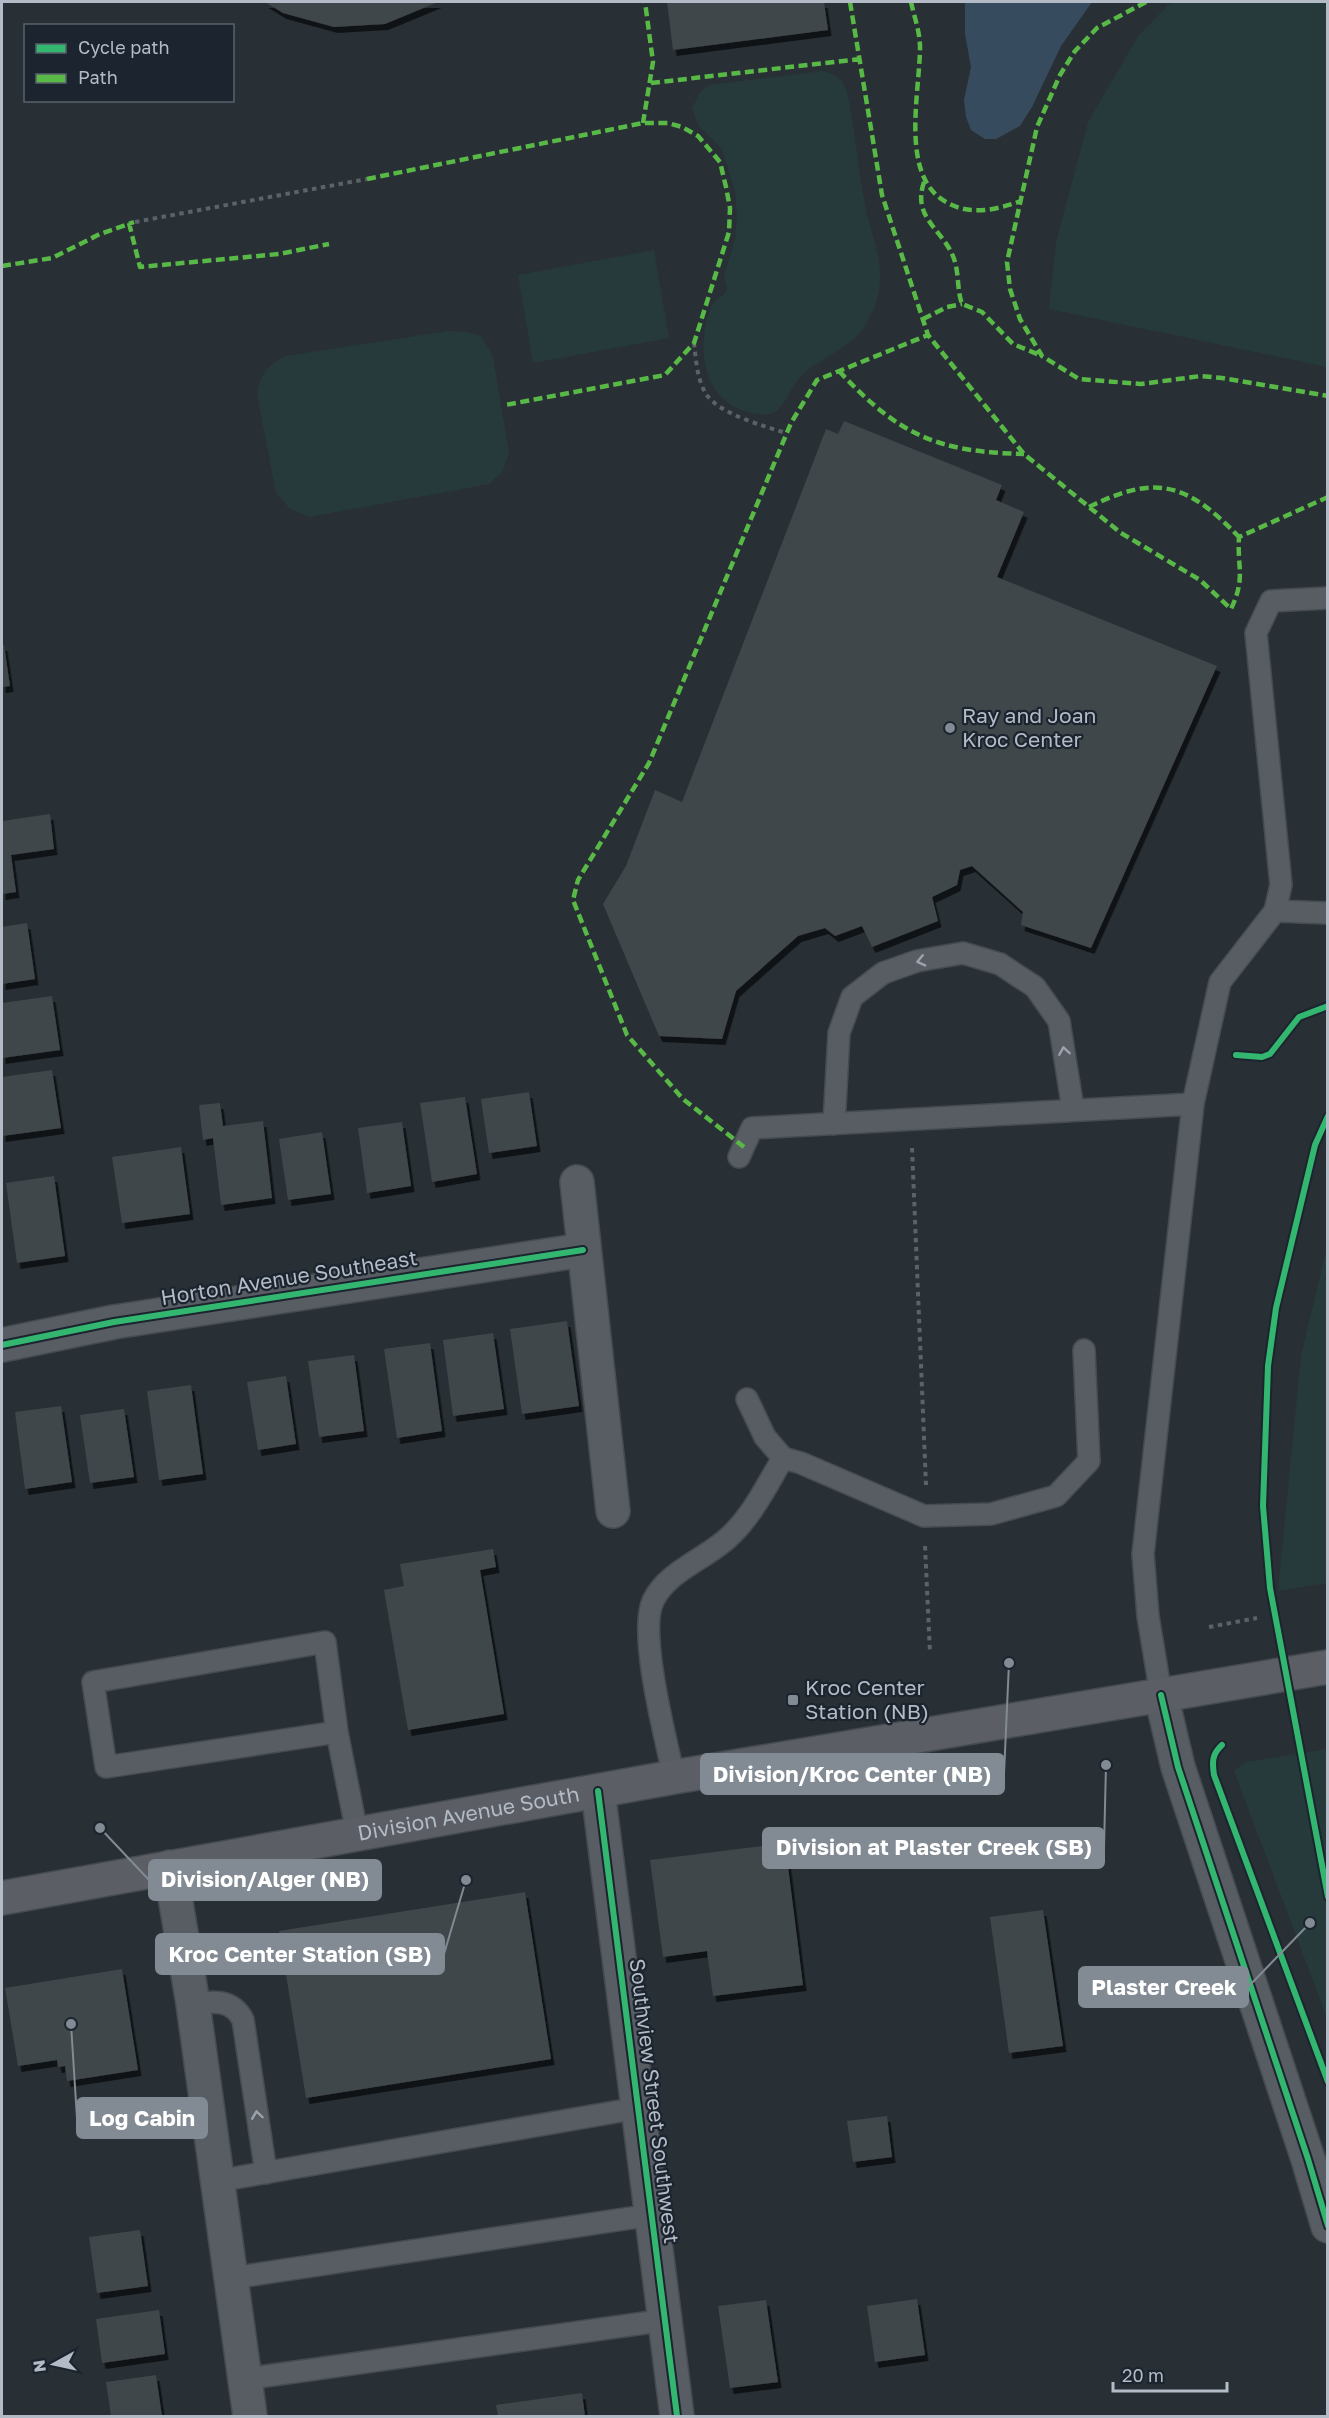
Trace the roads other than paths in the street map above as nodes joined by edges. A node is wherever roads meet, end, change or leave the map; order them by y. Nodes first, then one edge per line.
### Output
1 (1328, 598) edge
2 (1275, 911) junction
3 (1328, 913) edge
4 (1193, 1104) junction
5 (1073, 1109) junction
6 (834, 1124) junction
7 (739, 1157) dead end
8 (577, 1182) dead end
9 (583, 1250) junction
10 (2, 1345) edge
11 (1084, 1350) dead end
12 (747, 1400) dead end
13 (783, 1458) junction
14 (613, 1511) dead end
15 (1328, 1667) edge
16 (1161, 1695) junction
17 (337, 1732) junction
18 (674, 1777) junction
19 (598, 1791) junction
20 (357, 1833) junction
21 (170, 1867) junction
22 (2, 1898) edge
23 (193, 2004) junction
24 (638, 2108) junction
25 (266, 2173) junction
26 (218, 2181) junction
27 (651, 2215) junction
28 (1328, 2226) edge
29 (232, 2278) junction
30 (666, 2320) junction
31 (245, 2379) junction
32 (250, 2416) edge
33 (677, 2416) edge

1 - 2 lane
2 - 3 lane
2 - 4 lane
4 - 5 lane
4 - 16 lane
5 - 6 lane
5 -> 6 lane
6 - 7 lane
8 - 9 street
9 - 10 street, Horton Avenue Southeast
9 - 14 street
11 - 13 lane
12 - 13 lane
13 - 18 lane
15 - 16 main road, Division Avenue South
16 - 18 main road, Division Avenue South
16 - 28 street
17 - 17 lane
17 - 20 lane
18 - 19 main road, Division Avenue South
19 - 20 main road, Division Avenue South
19 - 24 street, Southview Street Southwest
20 - 21 main road, Division Avenue South
21 - 22 main road, Division Avenue South
21 - 23 street
25 -> 23 lane
23 - 26 street
24 - 25 lane
24 - 27 street, Southview Street Southwest
25 - 26 lane
26 - 29 street
27 - 29 lane
27 - 30 street, Southview Street Southwest
29 - 31 street
30 - 31 lane
30 - 33 street, Southview Street Southwest
31 - 32 street

